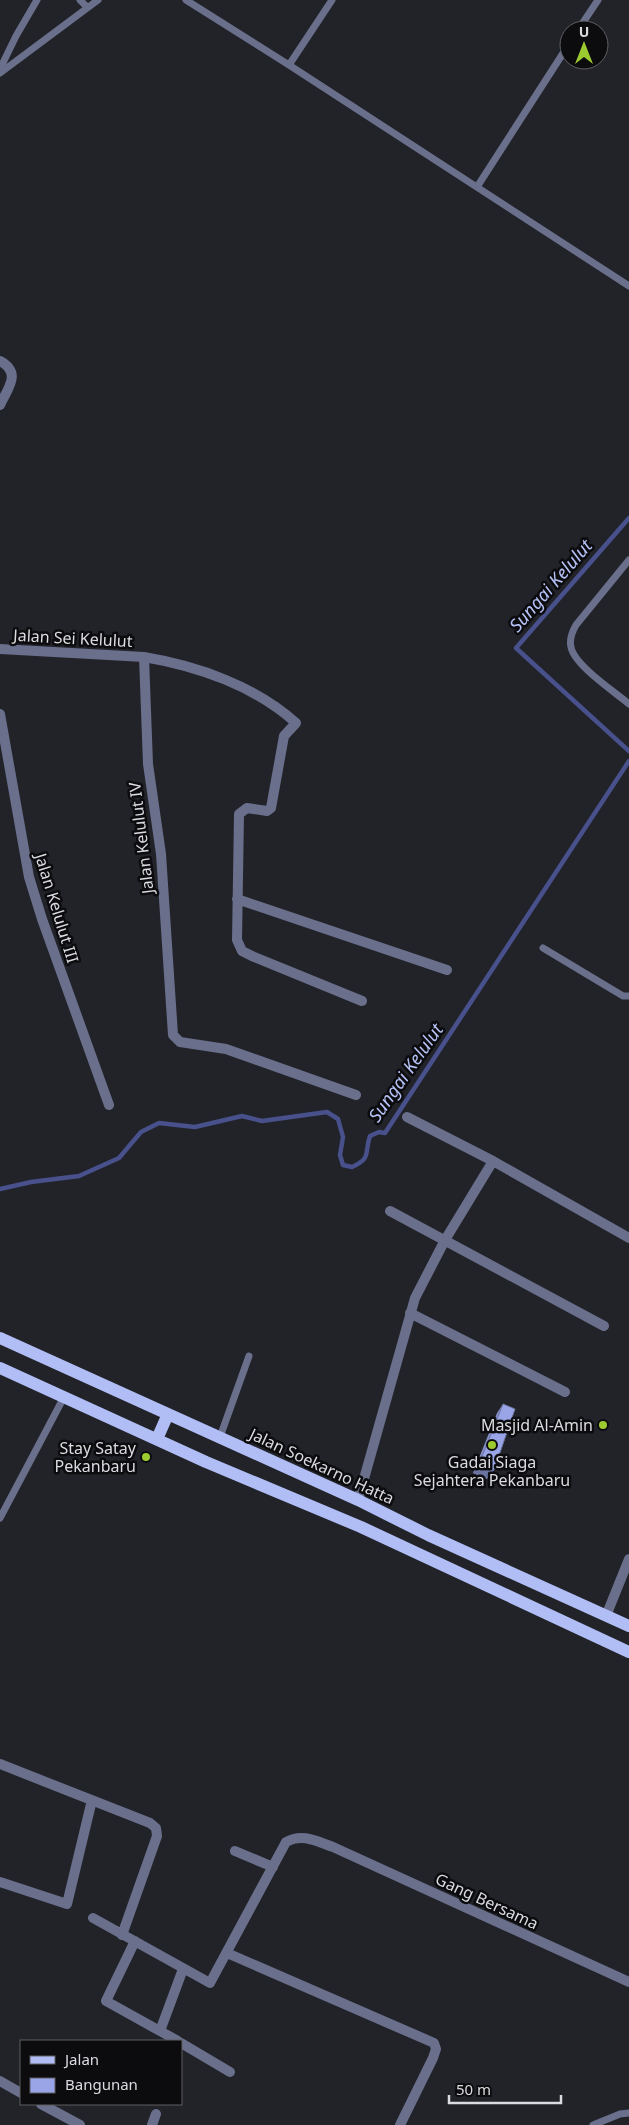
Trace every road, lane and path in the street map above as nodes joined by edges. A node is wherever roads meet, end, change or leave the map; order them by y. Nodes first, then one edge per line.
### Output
1 (37, 0) edge
2 (80, 0) edge
3 (98, 0) edge
4 (186, 0) edge
5 (332, 0) edge
6 (598, 0) edge
7 (87, 8) junction
8 (585, 20) edge
9 (559, 60) edge
10 (289, 64) junction
11 (0, 69) edge
12 (0, 73) edge
13 (477, 187) junction
14 (629, 286) edge
15 (0, 361) edge
16 (0, 405) edge
17 (629, 560) edge
18 (0, 649) edge
19 (144, 657) junction
20 (629, 704) edge
21 (0, 714) edge
22 (238, 899) junction
23 (543, 948) dead end
24 (447, 970) dead end
25 (629, 996) edge
26 (362, 1001) dead end
27 (356, 1096) dead end
28 (109, 1105) dead end
29 (407, 1117) dead end
30 (493, 1161) junction
31 (390, 1212) dead end
32 (629, 1238) edge
33 (445, 1240) junction
34 (410, 1313) junction
35 (604, 1326) dead end
36 (0, 1338) edge
37 (249, 1356) dead end
38 (0, 1368) edge
39 (565, 1392) dead end
40 (64, 1396) junction
41 (168, 1414) junction
42 (220, 1437) junction
43 (157, 1439) junction
44 (358, 1500) junction
45 (0, 1518) edge
46 (629, 1559) edge
47 (606, 1616) junction
48 (628, 1624) edge
49 (629, 1652) edge
50 (0, 1764) edge
51 (92, 1800) junction
52 (235, 1851) dead end
53 (273, 1867) junction
54 (0, 1882) edge
55 (94, 1918) dead end
56 (122, 1935) junction
57 (135, 1941) junction
58 (227, 1953) junction
59 (183, 1969) junction
60 (629, 1982) edge
61 (160, 2031) junction
62 (176, 2040) edge
63 (182, 2044) edge
64 (230, 2072) dead end
65 (0, 2082) edge
66 (20, 2092) edge
67 (43, 2105) edge
68 (629, 2113) edge
69 (156, 2114) dead end
70 (80, 2125) edge
71 (152, 2125) edge
72 (400, 2125) edge
73 (593, 2125) edge

1 - 11 lane
2 - 7 lane
3 - 7 lane
4 - 10 lane
5 - 10 lane
6 - 8 lane
7 - 12 lane
9 - 13 lane
10 - 13 lane
13 - 14 lane
15 - 16 street
17 - 20 lane
18 - 19 street, Jalan Sei Kelulut
19 - 22 street, Jalan Sei Kelulut
19 - 27 street, Jalan Kelulut IV
21 - 28 street, Jalan Kelulut III
22 - 24 street
22 - 26 street
23 - 25 lane
29 - 30 street
30 - 32 street
30 - 33 street
31 - 33 street
33 - 34 street
33 - 35 street
34 - 39 street
34 - 44 street
36 - 41 main road, Jalan Soekarno Hatta
37 - 42 lane
38 - 40 main road
40 - 43 main road
40 - 45 lane
41 - 42 main road, Jalan Soekarno Hatta
41 - 43 main road
42 - 44 main road, Jalan Soekarno Hatta
43 - 49 main road
44 - 47 main road, Jalan Soekarno Hatta
46 - 47 street
47 - 48 main road, Jalan Soekarno Hatta
50 - 51 street
51 - 54 street
51 - 56 street
52 - 53 street
53 - 58 street, Gang Bersama
53 - 60 street, Gang Bersama
55 - 56 street
56 - 57 street
57 - 59 street
57 - 61 street
58 - 59 street, Gang Bersama
58 - 72 street
59 - 61 street
61 - 62 street
63 - 64 street
65 - 66 street
67 - 70 street
68 - 73 lane
69 - 71 street

